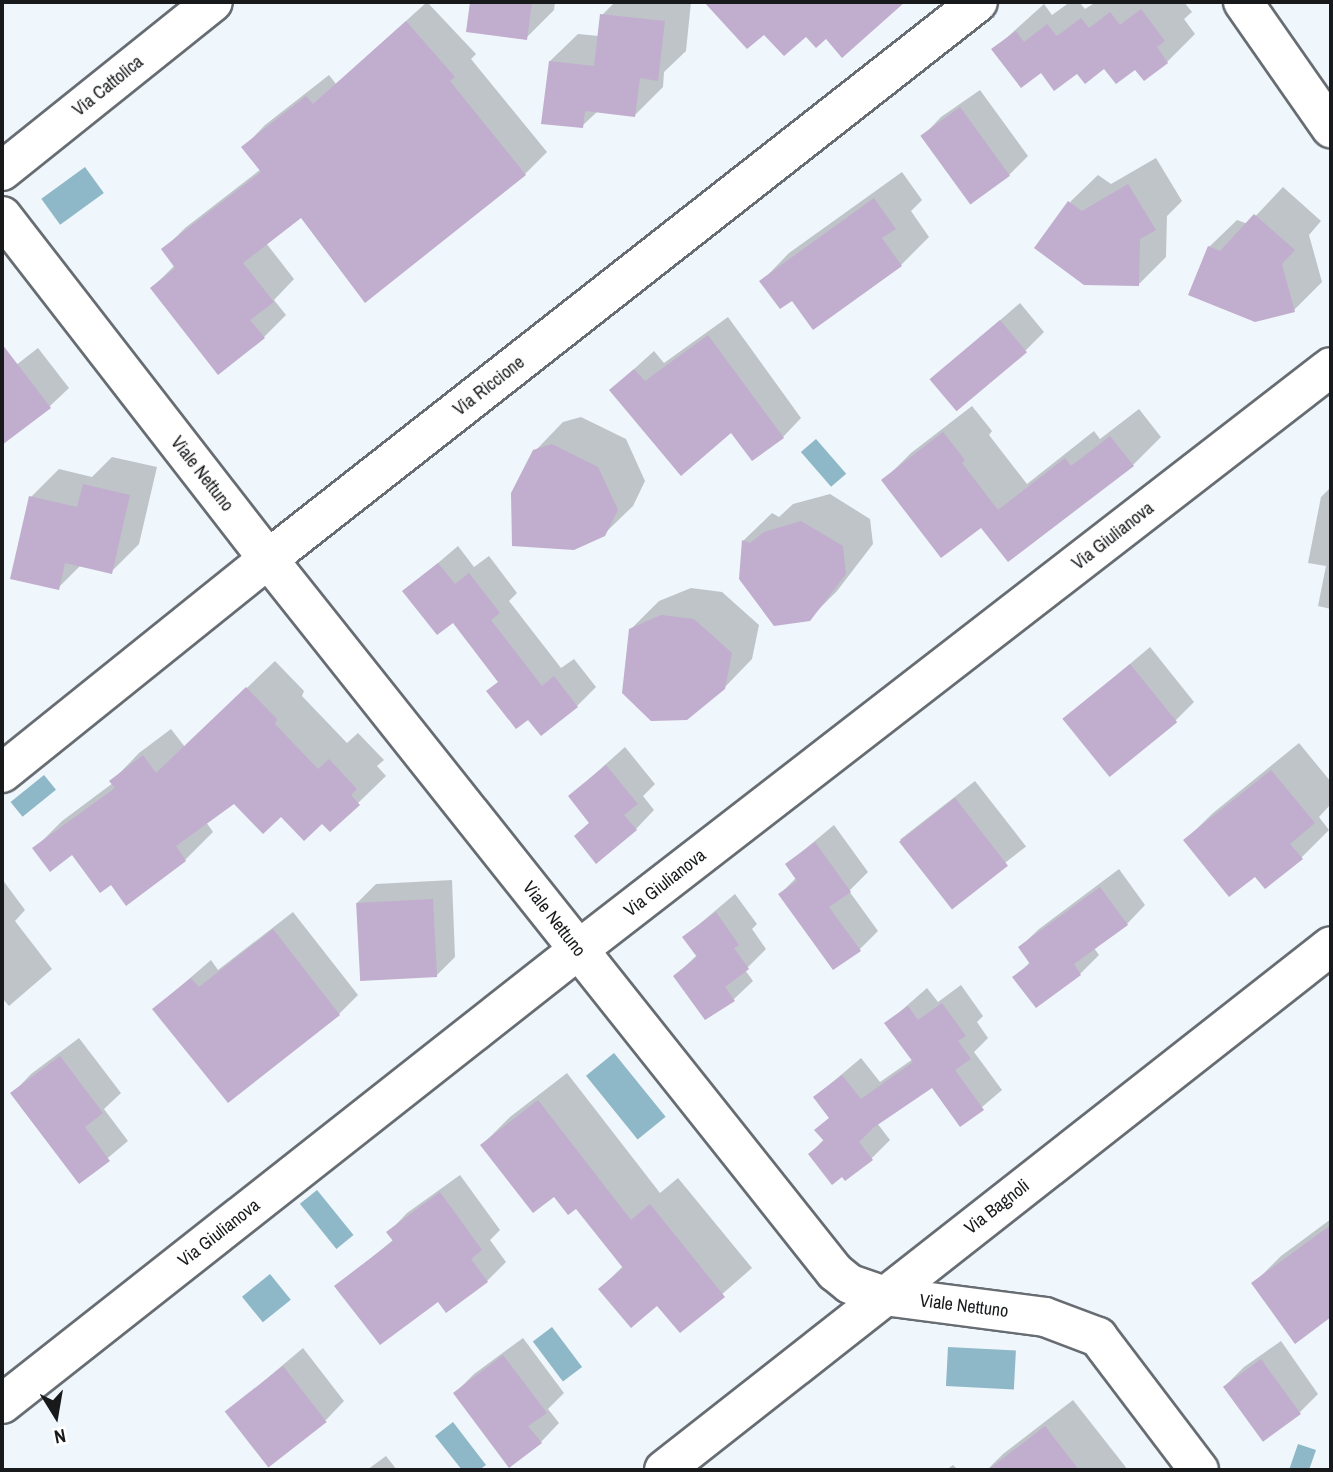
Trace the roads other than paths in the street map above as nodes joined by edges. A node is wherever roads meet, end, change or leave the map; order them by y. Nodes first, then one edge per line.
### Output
1 (213, 2) edge
2 (978, 2) edge
3 (1243, 2) edge
4 (1331, 128) edge
5 (2, 170) edge
6 (2, 216) edge
7 (1331, 367) edge
8 (268, 559) junction
9 (2, 773) edge
10 (1331, 946) edge
11 (578, 950) junction
12 (884, 1296) junction
13 (2, 1404) edge
14 (664, 1470) edge
15 (1199, 1470) edge

1 - 5 street, Via Cattolica
2 - 8 street, Via Riccione
3 - 4 street
6 - 8 street, Viale Nettuno
7 - 11 street, Via Giulianova
8 - 9 street, Via Riccione
8 - 11 street, Viale Nettuno
10 - 12 street, Via Bagnoli
11 - 12 street, Viale Nettuno
11 - 13 street, Via Giulianova
12 - 14 street, Via Bagnoli
12 - 15 street, Viale Nettuno

